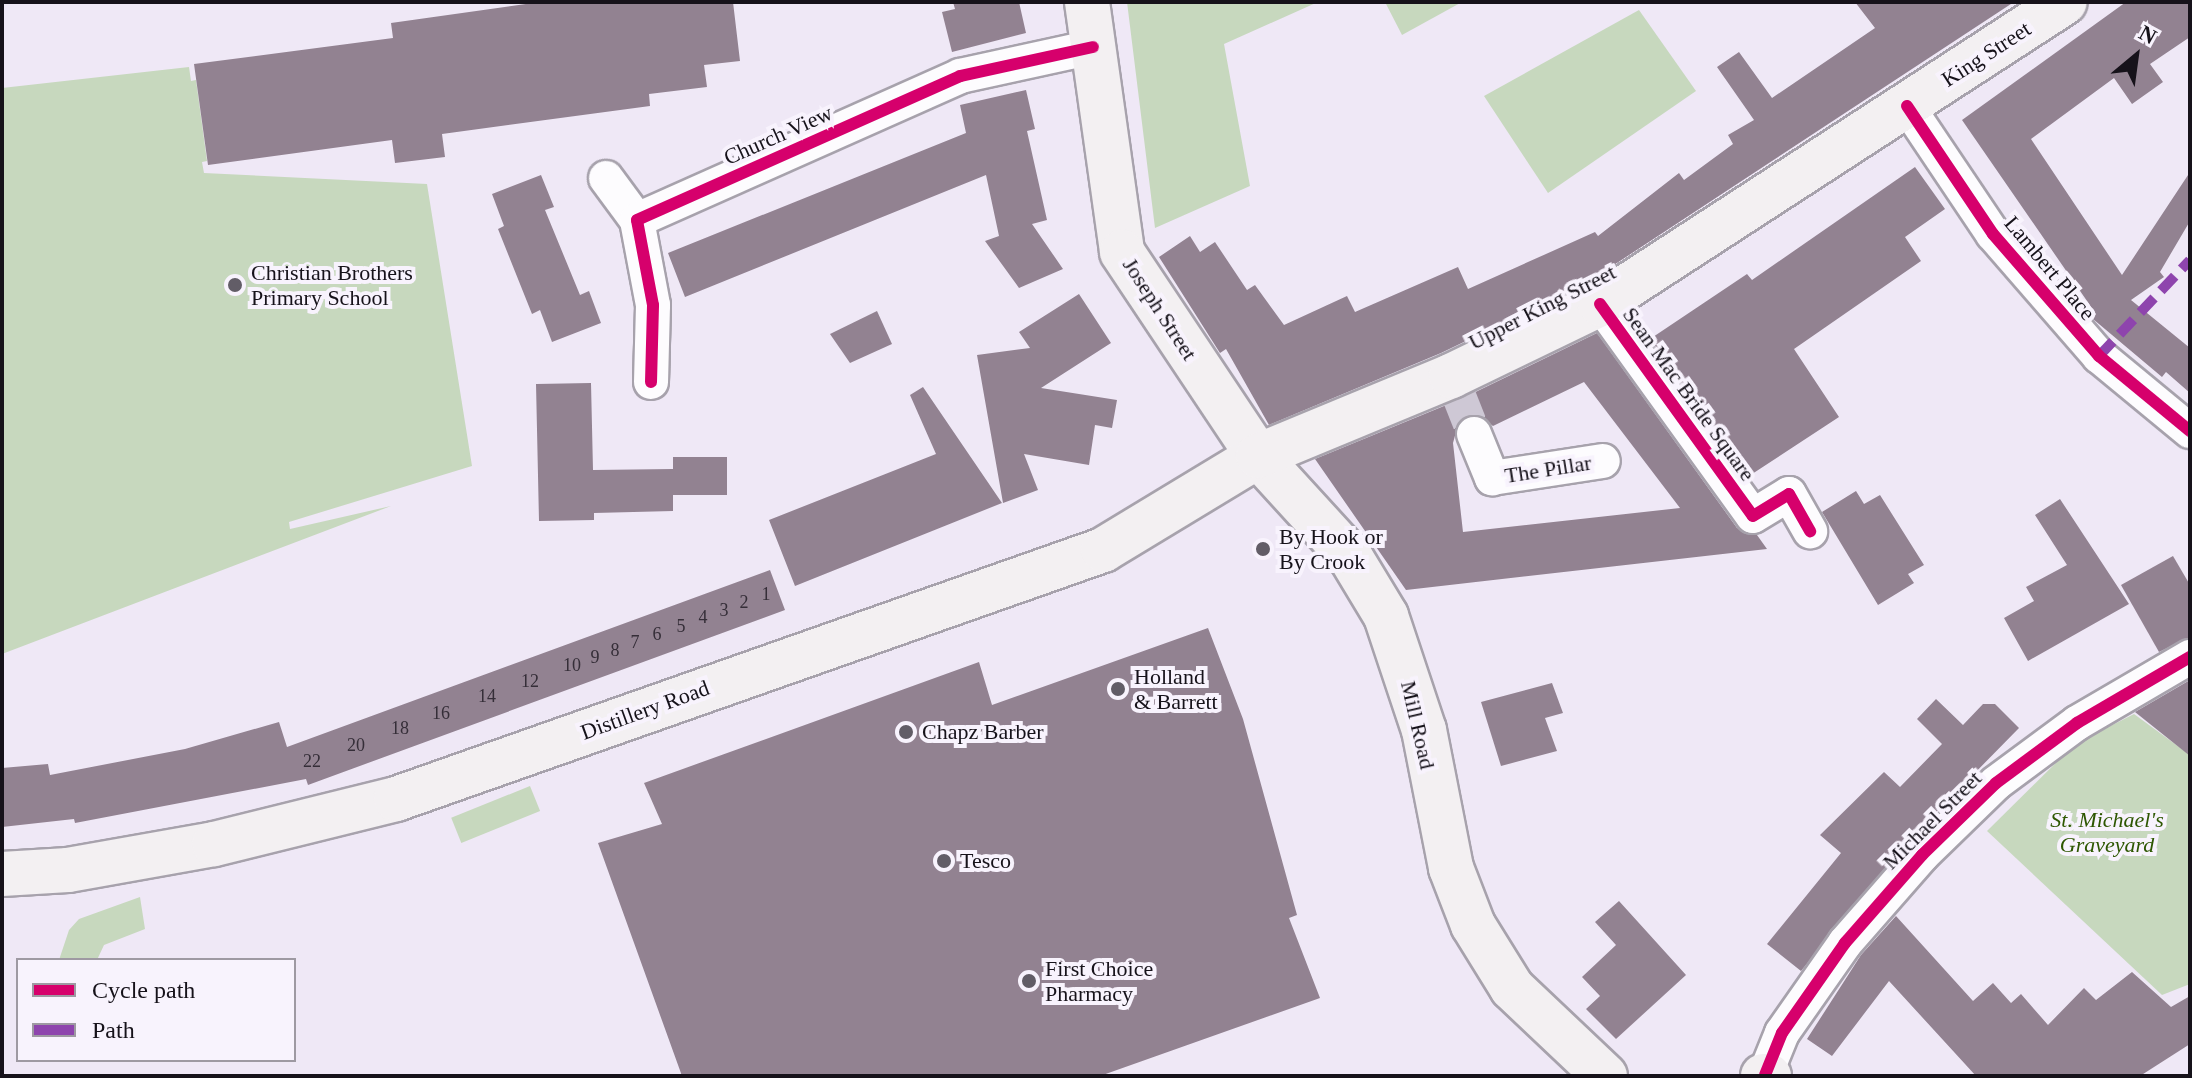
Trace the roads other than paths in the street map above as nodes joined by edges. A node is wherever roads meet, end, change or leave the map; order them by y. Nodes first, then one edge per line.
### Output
1 (1087, 2) edge
2 (2065, 2) edge
3 (1093, 47) junction
4 (1907, 106) junction
5 (606, 178) dead end
6 (637, 220) junction
7 (1600, 304) junction
8 (651, 382) dead end
9 (2190, 431) edge
10 (1474, 434) tunnel mouth
11 (1258, 456) junction
12 (1603, 461) dead end
13 (1810, 531) dead end
14 (2190, 657) edge
15 (2, 874) edge
16 (1537, 1015) junction
17 (1582, 1076) edge
18 (1605, 1076) edge
19 (1766, 1076) edge

1 - 3 main road, Joseph Street
2 - 4 main road, King Street
3 - 6 street, Church View
3 - 11 main road, Joseph Street
4 - 7 main road, Upper King Street
4 - 9 street, Lambert Place
5 - 6 street
6 - 8 street
7 - 11 main road, Upper King Street
7 - 13 street, Sean Mac Bride Square
10 - 12 street, The Pillar
11 - 15 main road, Distillery Road
11 - 16 main road, Mill Road
14 - 19 street, Michael Street
16 - 17 main road, Mill Road
16 - 18 main road, Mill Road

